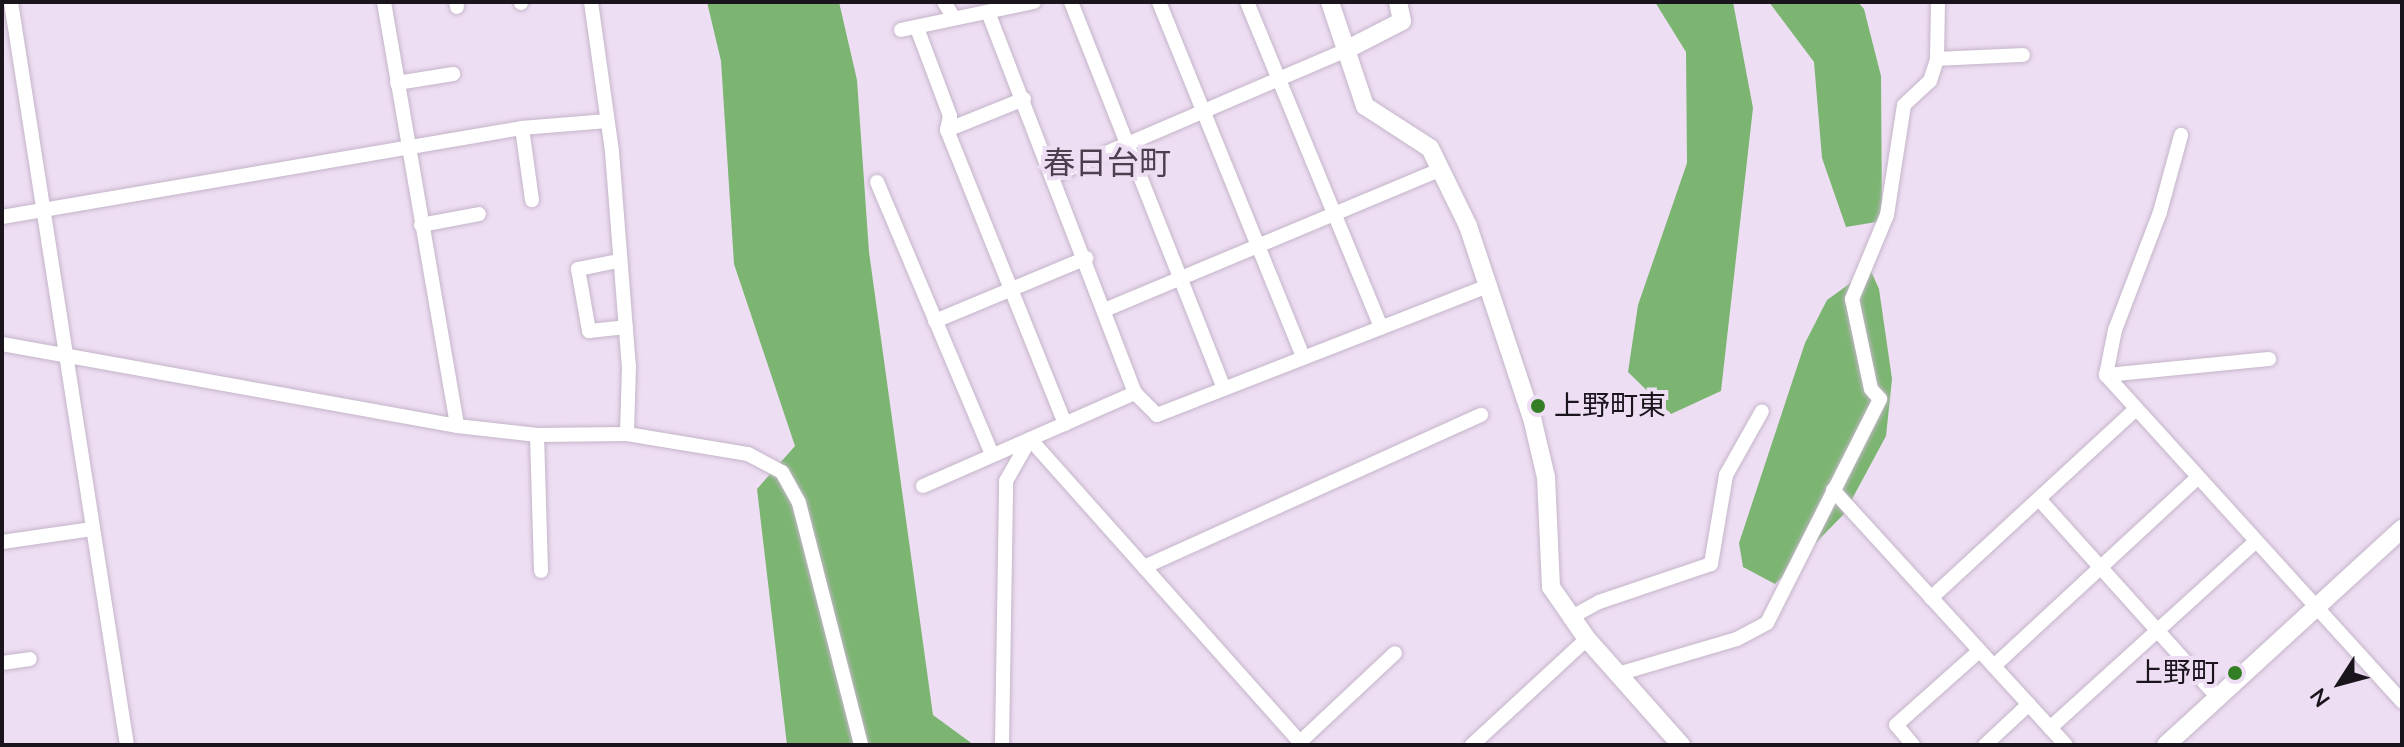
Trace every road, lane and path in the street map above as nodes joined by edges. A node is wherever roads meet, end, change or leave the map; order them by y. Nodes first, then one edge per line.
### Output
1 (11, 2) edge
2 (384, 2) edge
3 (591, 2) edge
4 (944, 2) edge
5 (1034, 2) edge
6 (1071, 2) edge
7 (1159, 2) edge
8 (1247, 2) edge
9 (1330, 2) edge
10 (1398, 2) edge
11 (1938, 2) edge
12 (988, 12) junction
13 (954, 18) junction
14 (917, 28) junction
15 (901, 30) dead end
16 (1344, 51) junction
17 (2023, 55) dead end
18 (1937, 59) junction
19 (453, 74) dead end
20 (1281, 79) junction
21 (397, 83) junction
22 (1024, 99) junction
23 (1203, 111) junction
24 (607, 121) junction
25 (522, 128) junction
26 (947, 130) junction
27 (2181, 135) dead end
28 (1129, 143) junction
29 (407, 147) junction
30 (1442, 169) junction
31 (1055, 175) junction
32 (877, 182) dead end
33 (532, 200) dead end
34 (46, 209) junction
35 (479, 214) dead end
36 (1336, 214) junction
37 (2, 217) edge
38 (421, 225) junction
39 (1256, 246) junction
40 (1086, 258) junction
41 (618, 261) junction
42 (1184, 277) junction
43 (1490, 285) junction
44 (1011, 289) junction
45 (1107, 309) junction
46 (935, 321) junction
47 (626, 327) junction
48 (1381, 327) junction
49 (2, 344) edge
50 (67, 356) junction
51 (1303, 356) junction
52 (2269, 359) dead end
53 (2106, 375) junction
54 (1224, 388) junction
55 (1135, 393) junction
56 (2136, 409) junction
57 (1762, 411) dead end
58 (1481, 415) dead end
59 (1065, 424) junction
60 (457, 426) junction
61 (627, 434) junction
62 (537, 435) junction
63 (1030, 439) junction
64 (992, 454) junction
65 (2197, 478) junction
66 (923, 486) dead end
67 (1833, 490) junction
68 (2039, 499) junction
69 (92, 529) junction
70 (2402, 529) edge
71 (2, 542) edge
72 (2255, 542) junction
73 (1144, 567) junction
74 (2100, 567) junction
75 (541, 571) dead end
76 (1931, 598) junction
77 (2314, 608) junction
78 (1570, 618) junction
79 (2157, 630) junction
80 (1587, 639) junction
81 (1979, 651) junction
82 (1395, 653) dead end
83 (30, 659) dead end
84 (2, 663) edge
85 (1994, 666) junction
86 (1618, 674) junction
87 (2217, 697) junction
88 (2402, 702) edge
89 (2029, 704) junction
90 (2050, 728) junction
91 (1302, 743) edge
92 (127, 745) edge
93 (861, 745) edge
94 (1002, 745) edge
95 (1472, 745) edge
96 (1681, 745) edge
97 (1913, 745) edge
98 (1985, 745) edge
99 (2066, 745) edge
100 (2166, 745) edge

1 - 34 street
2 - 21 street
3 - 24 street
4 - 13 street
5 - 12 street
6 - 28 street
7 - 23 street
8 - 20 street
9 - 16 street
10 - 16 street
11 - 18 street
12 - 13 street
12 - 22 street
13 - 14 street
14 - 15 street
14 - 26 street
16 - 20 street
16 - 30 street
17 - 18 street
18 - 67 street
19 - 21 street
20 - 23 street
20 - 36 street
21 - 29 street
22 - 26 street
22 - 31 street
23 - 28 street
23 - 39 street
24 - 25 street
24 - 41 street
25 - 29 street
25 - 33 street
26 - 44 street
27 - 53 street
28 - 31 street
28 - 42 street
29 - 34 street
29 - 38 street
30 - 36 street
30 - 43 street
31 - 40 street
32 - 46 street
34 - 37 street
34 - 50 street
35 - 38 street
36 - 39 street
36 - 48 street
38 - 60 street
39 - 42 street
39 - 51 street
40 - 44 street
40 - 45 street
41 - 47 street
41 - 47 street
42 - 45 street
42 - 54 street
43 - 48 street
43 - 78 street
44 - 46 street
44 - 59 street
45 - 55 street
46 - 64 street
47 - 61 street
48 - 51 street
49 - 50 street
50 - 60 street
50 - 69 street
51 - 54 street
52 - 53 street
53 - 56 street
54 - 55 street
55 - 59 street
56 - 65 street
56 - 68 street
57 - 78 street
58 - 73 street
59 - 63 street
60 - 62 street
61 - 62 street
61 - 93 street
62 - 75 street
63 - 64 street
63 - 73 street
63 - 94 street
64 - 66 street
65 - 72 street
65 - 74 street
67 - 76 street
67 - 86 street
68 - 74 street
68 - 76 street
69 - 71 street
69 - 92 street
70 - 77 street
72 - 77 street
72 - 79 street
73 - 91 street
74 - 79 street
74 - 85 street
76 - 81 street
77 - 87 street
77 - 88 street
78 - 80 street
79 - 87 street
79 - 90 street
80 - 86 street
80 - 95 street
81 - 85 street
81 - 97 street
82 - 91 street
83 - 84 street
85 - 89 street
86 - 96 street
87 - 100 street
89 - 90 street
89 - 98 street
90 - 99 street

